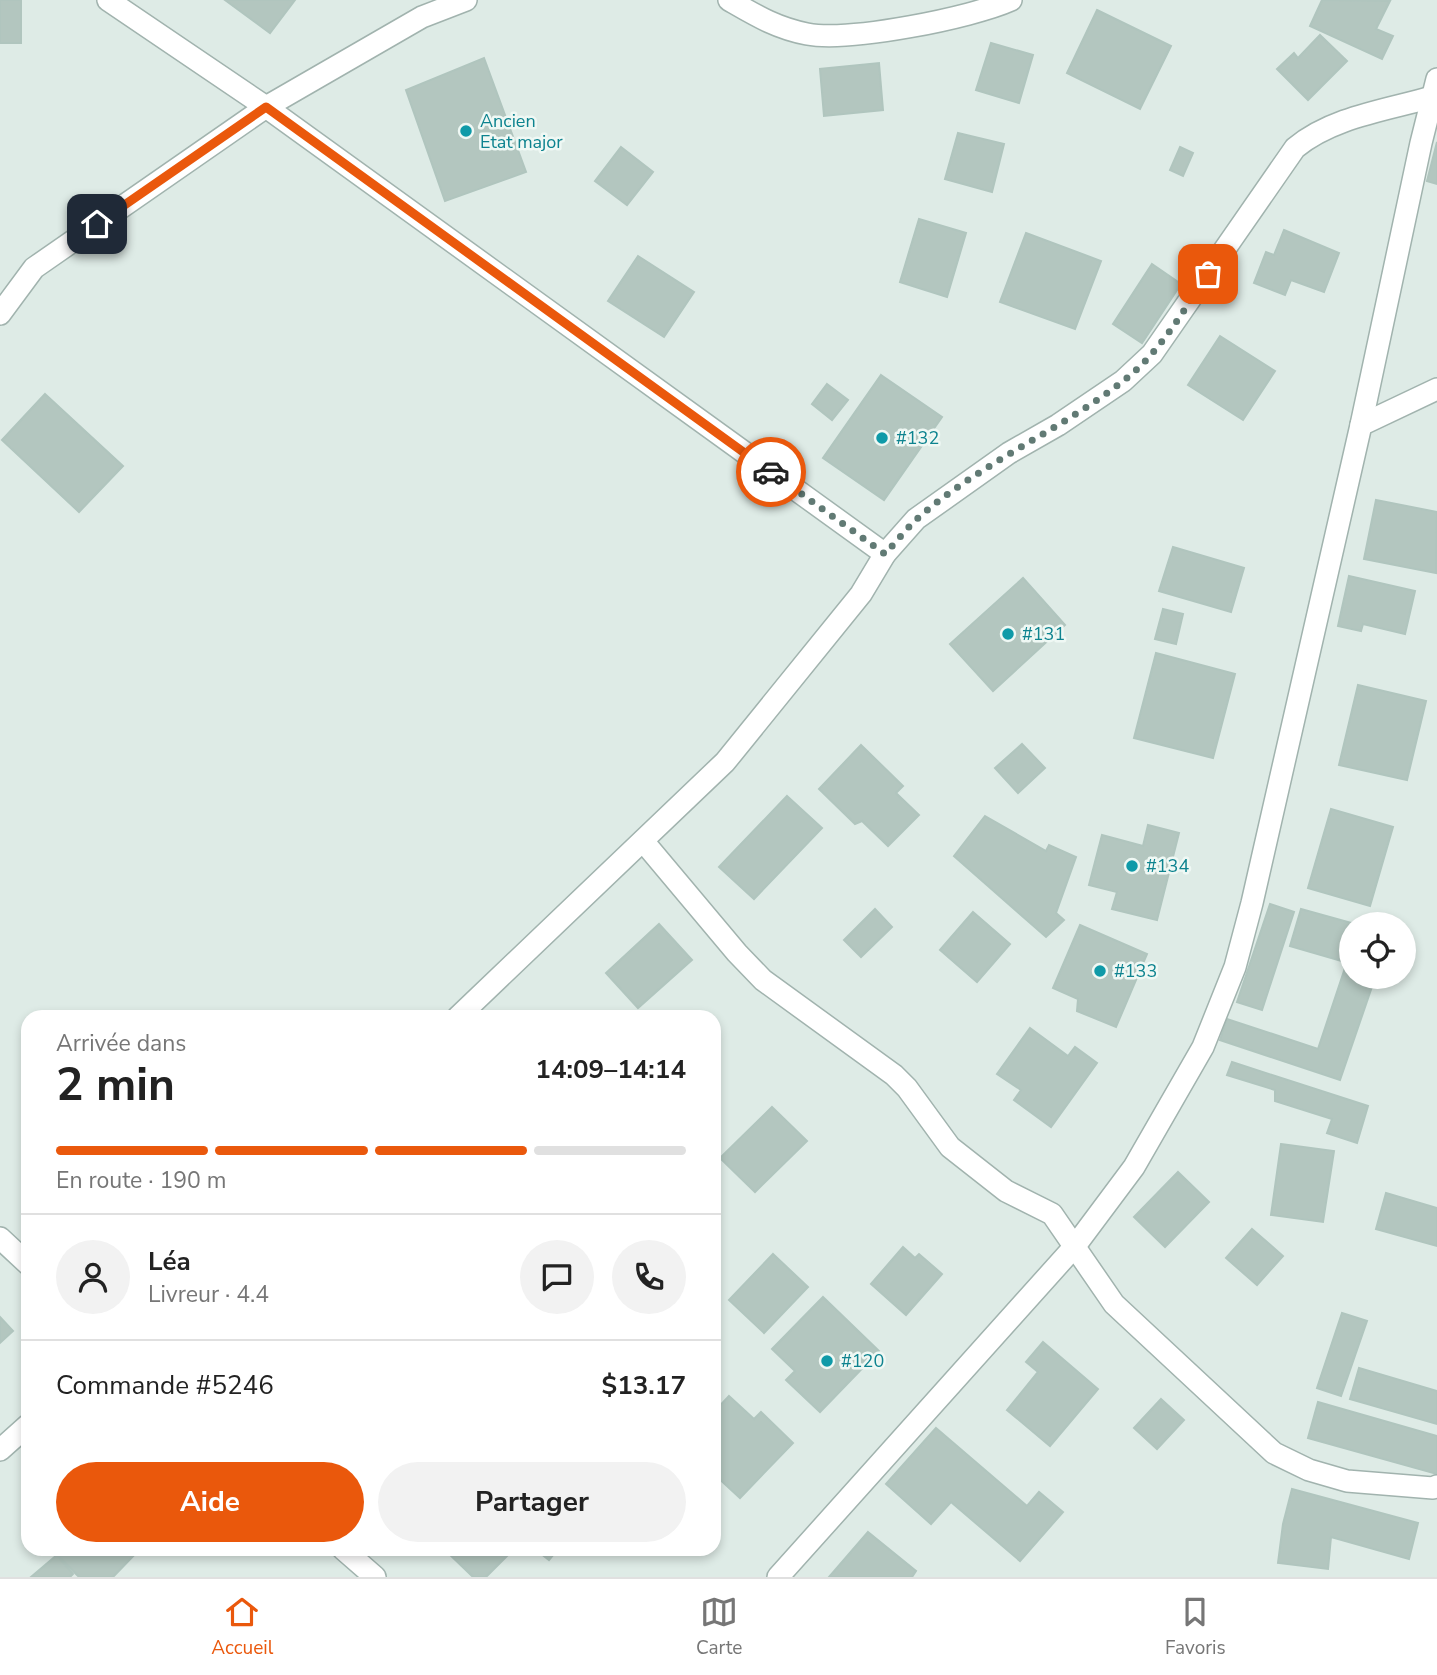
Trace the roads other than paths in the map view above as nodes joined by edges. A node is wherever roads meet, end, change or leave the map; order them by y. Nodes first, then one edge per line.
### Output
1 (108, 0) edge
2 (466, 0) edge
3 (729, 0) edge
4 (1012, 0) edge
5 (1435, 88) edge
6 (266, 107) junction
7 (0, 314) edge
8 (1437, 389) edge
9 (1361, 425) junction
10 (885, 554) junction
11 (643, 841) junction
12 (465, 1010) edge
13 (0, 1238) edge
14 (1075, 1246) junction
15 (21, 1258) edge
16 (21, 1430) edge
17 (0, 1450) edge
18 (1437, 1486) edge
19 (351, 1556) edge
20 (375, 1577) edge
21 (778, 1577) edge

1 - 6 street
2 - 6 street
3 - 4 street
5 - 9 street
5 - 10 street
6 - 7 street
6 - 10 street
8 - 9 street
9 - 14 street
10 - 11 street
11 - 12 street
11 - 14 street
13 - 15 street
14 - 18 street
14 - 21 street
16 - 17 street
19 - 20 street

